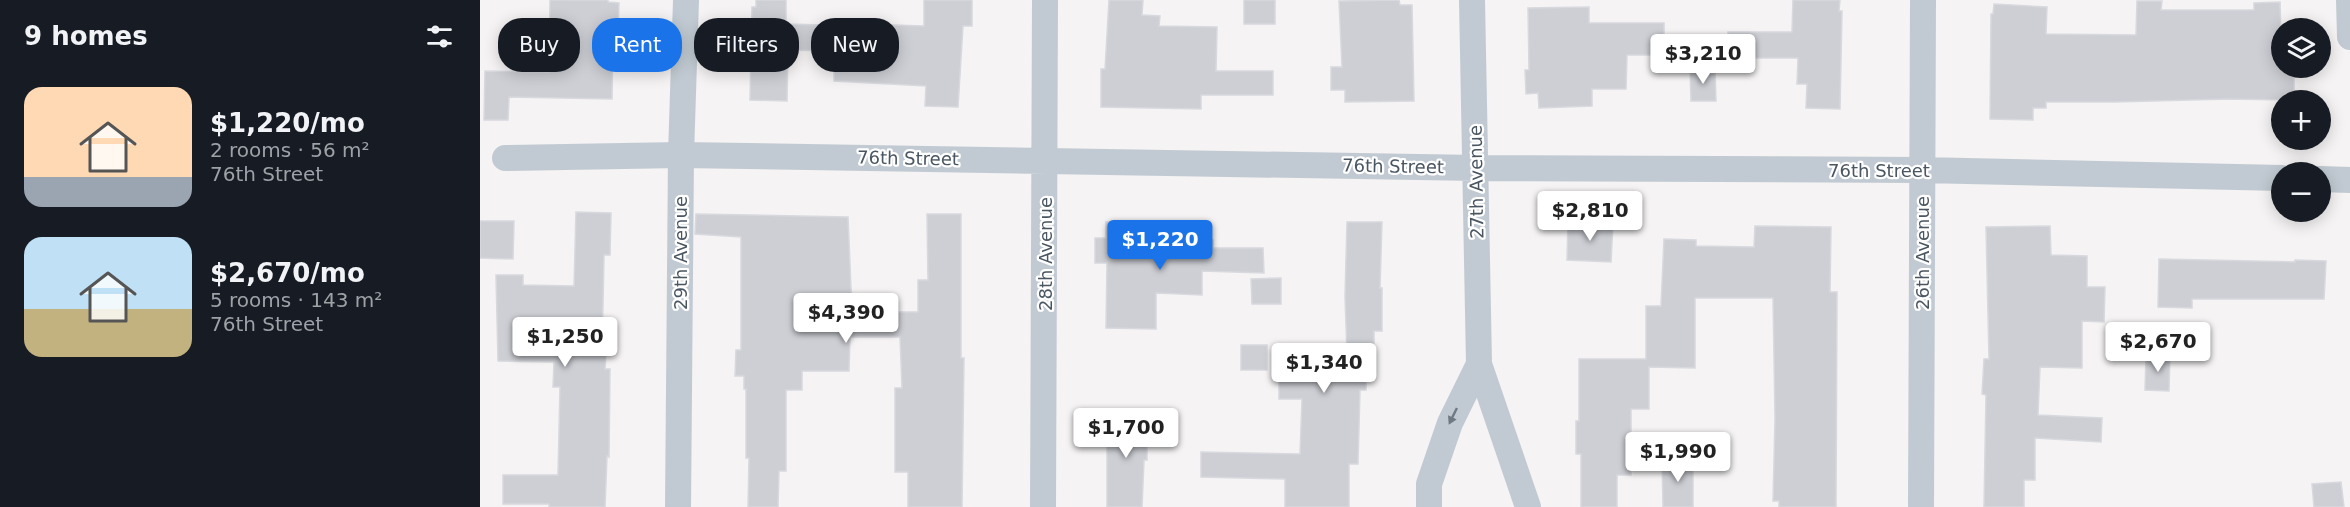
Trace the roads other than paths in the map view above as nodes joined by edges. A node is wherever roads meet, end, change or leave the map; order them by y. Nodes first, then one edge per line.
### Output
1 (686, 0) edge
2 (1045, 0) edge
3 (1472, 0) edge
4 (1923, 0) edge
5 (2349, 0) edge
6 (2350, 37) edge
7 (681, 155) junction
8 (505, 158) dead end
9 (1046, 160) junction
10 (1476, 168) junction
11 (1922, 170) junction
12 (2271, 178) edge
13 (2331, 179) edge
14 (2350, 180) edge
15 (1479, 364) junction
16 (678, 507) edge
17 (1043, 507) edge
18 (1429, 507) edge
19 (1528, 507) edge
20 (1921, 507) edge

1 - 7 street, 29th Avenue
2 - 9 street, 28th Avenue
3 - 10 street, 27th Avenue
4 - 11 street, 26th Avenue
5 - 6 street
7 - 8 street, 76th Street
7 - 9 street, 76th Street
7 - 16 street, 29th Avenue
9 - 10 street, 76th Street
9 - 17 street, 28th Avenue
10 - 11 street, 76th Street
10 - 15 street, 27th Avenue
11 - 12 street, 76th Street
11 - 20 street, 26th Avenue
13 - 14 street
15 -> 18 street, 27th Avenue
15 - 19 street, 27th Avenue

